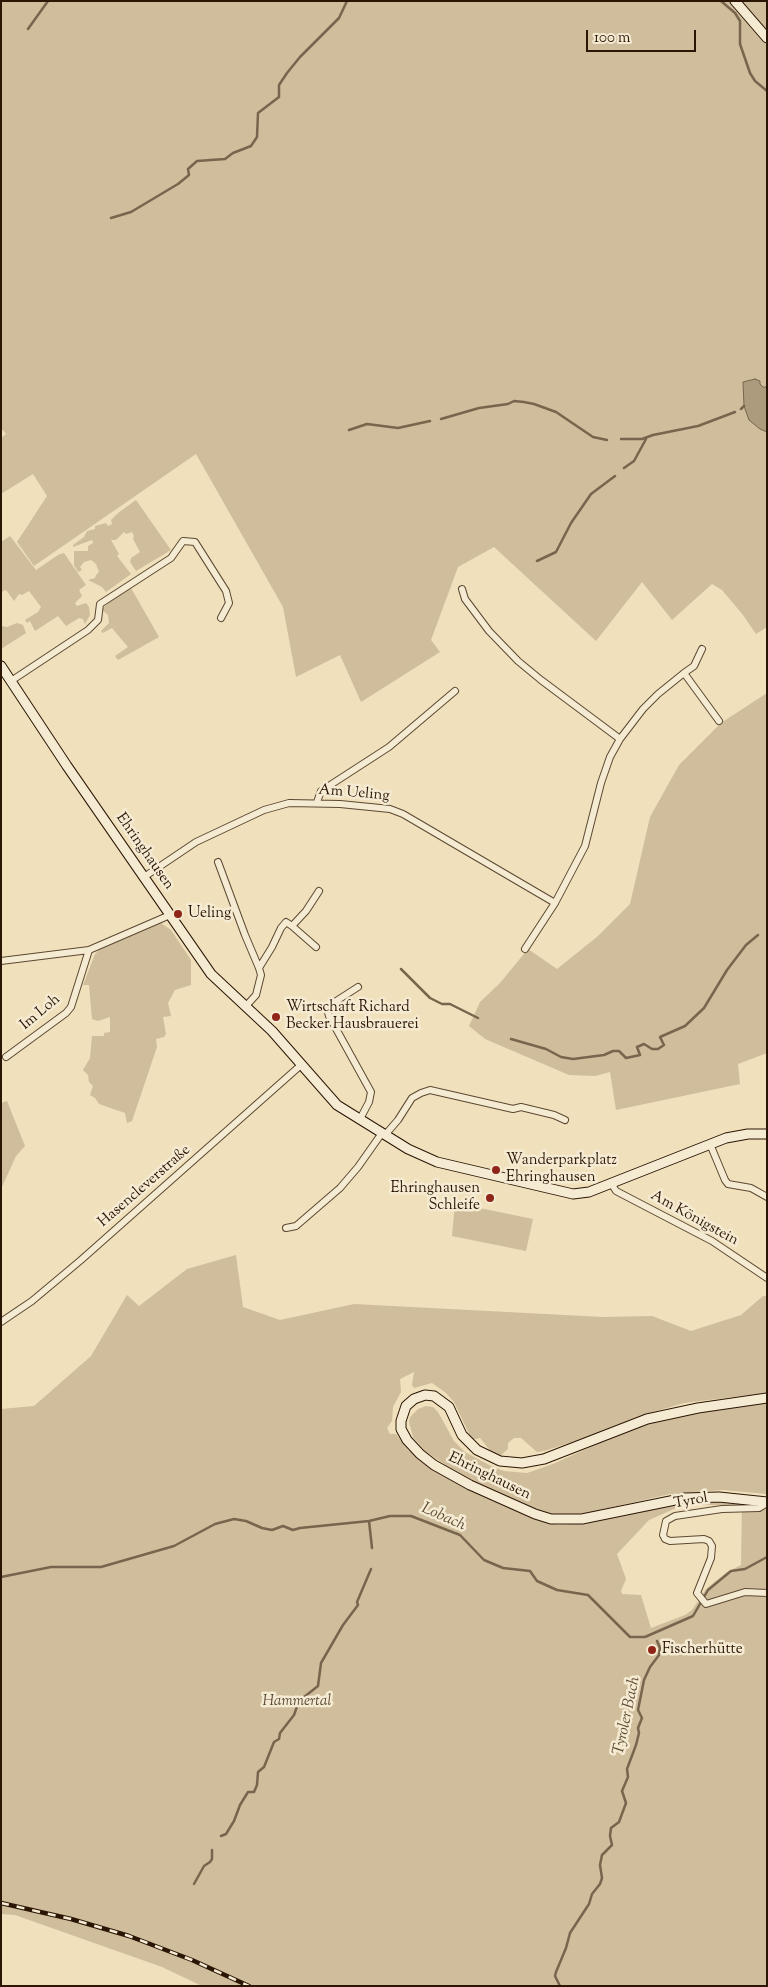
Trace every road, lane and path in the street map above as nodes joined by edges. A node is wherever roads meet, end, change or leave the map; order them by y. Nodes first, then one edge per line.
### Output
1 (736, 1) edge
2 (767, 38) edge
3 (462, 589) dead end
4 (221, 618) dead end
5 (702, 649) dead end
6 (1, 666) edge
7 (684, 673) junction
8 (11, 681) junction
9 (455, 691) dead end
10 (719, 722) dead end
11 (620, 739) junction
12 (317, 802) junction
13 (218, 862) dead end
14 (144, 877) junction
15 (318, 891) dead end
16 (555, 904) junction
17 (170, 915) junction
18 (292, 926) junction
19 (316, 947) dead end
20 (526, 949) dead end
21 (89, 950) junction
22 (1, 960) edge
23 (259, 968) junction
24 (358, 987) dead end
25 (245, 1007) junction
26 (6, 1057) dead end
27 (302, 1065) junction
28 (360, 1119) junction
29 (565, 1120) dead end
30 (766, 1132) edge
31 (384, 1134) junction
32 (710, 1144) junction
33 (611, 1183) junction
34 (767, 1197) edge
35 (286, 1228) dead end
36 (767, 1278) edge
37 (1, 1322) edge
38 (767, 1398) edge
39 (767, 1503) edge
40 (767, 1593) edge

1 - 2 main road
3 - 11 street
4 - 8 street
5 - 7 street
6 - 8 main road, Ehringhausen
7 - 10 street
7 - 11 street
8 - 14 main road, Ehringhausen
9 - 12 street
11 - 16 street
12 - 14 street, Am Ueling
12 - 16 street, Am Ueling
13 - 23 street
14 - 17 main road, Ehringhausen
15 - 18 street
16 - 20 street
17 - 21 street
17 - 25 main road, Ehringhausen
18 - 19 street
18 - 23 street
21 - 22 street
21 - 26 street, Im Loh
23 - 25 street
24 - 28 street
25 - 27 main road, Ehringhausen
27 - 28 main road, Ehringhausen
27 - 37 street, Hasencleverstraße
28 - 31 main road, Ehringhausen
29 - 31 street
30 - 32 main road, Ehringhausen
31 - 33 main road, Ehringhausen
31 - 35 street
32 - 33 main road, Ehringhausen
32 - 34 street
33 - 36 street, Am Königstein
38 - 39 main road, Ehringhausen
39 - 40 street, Tyrol

